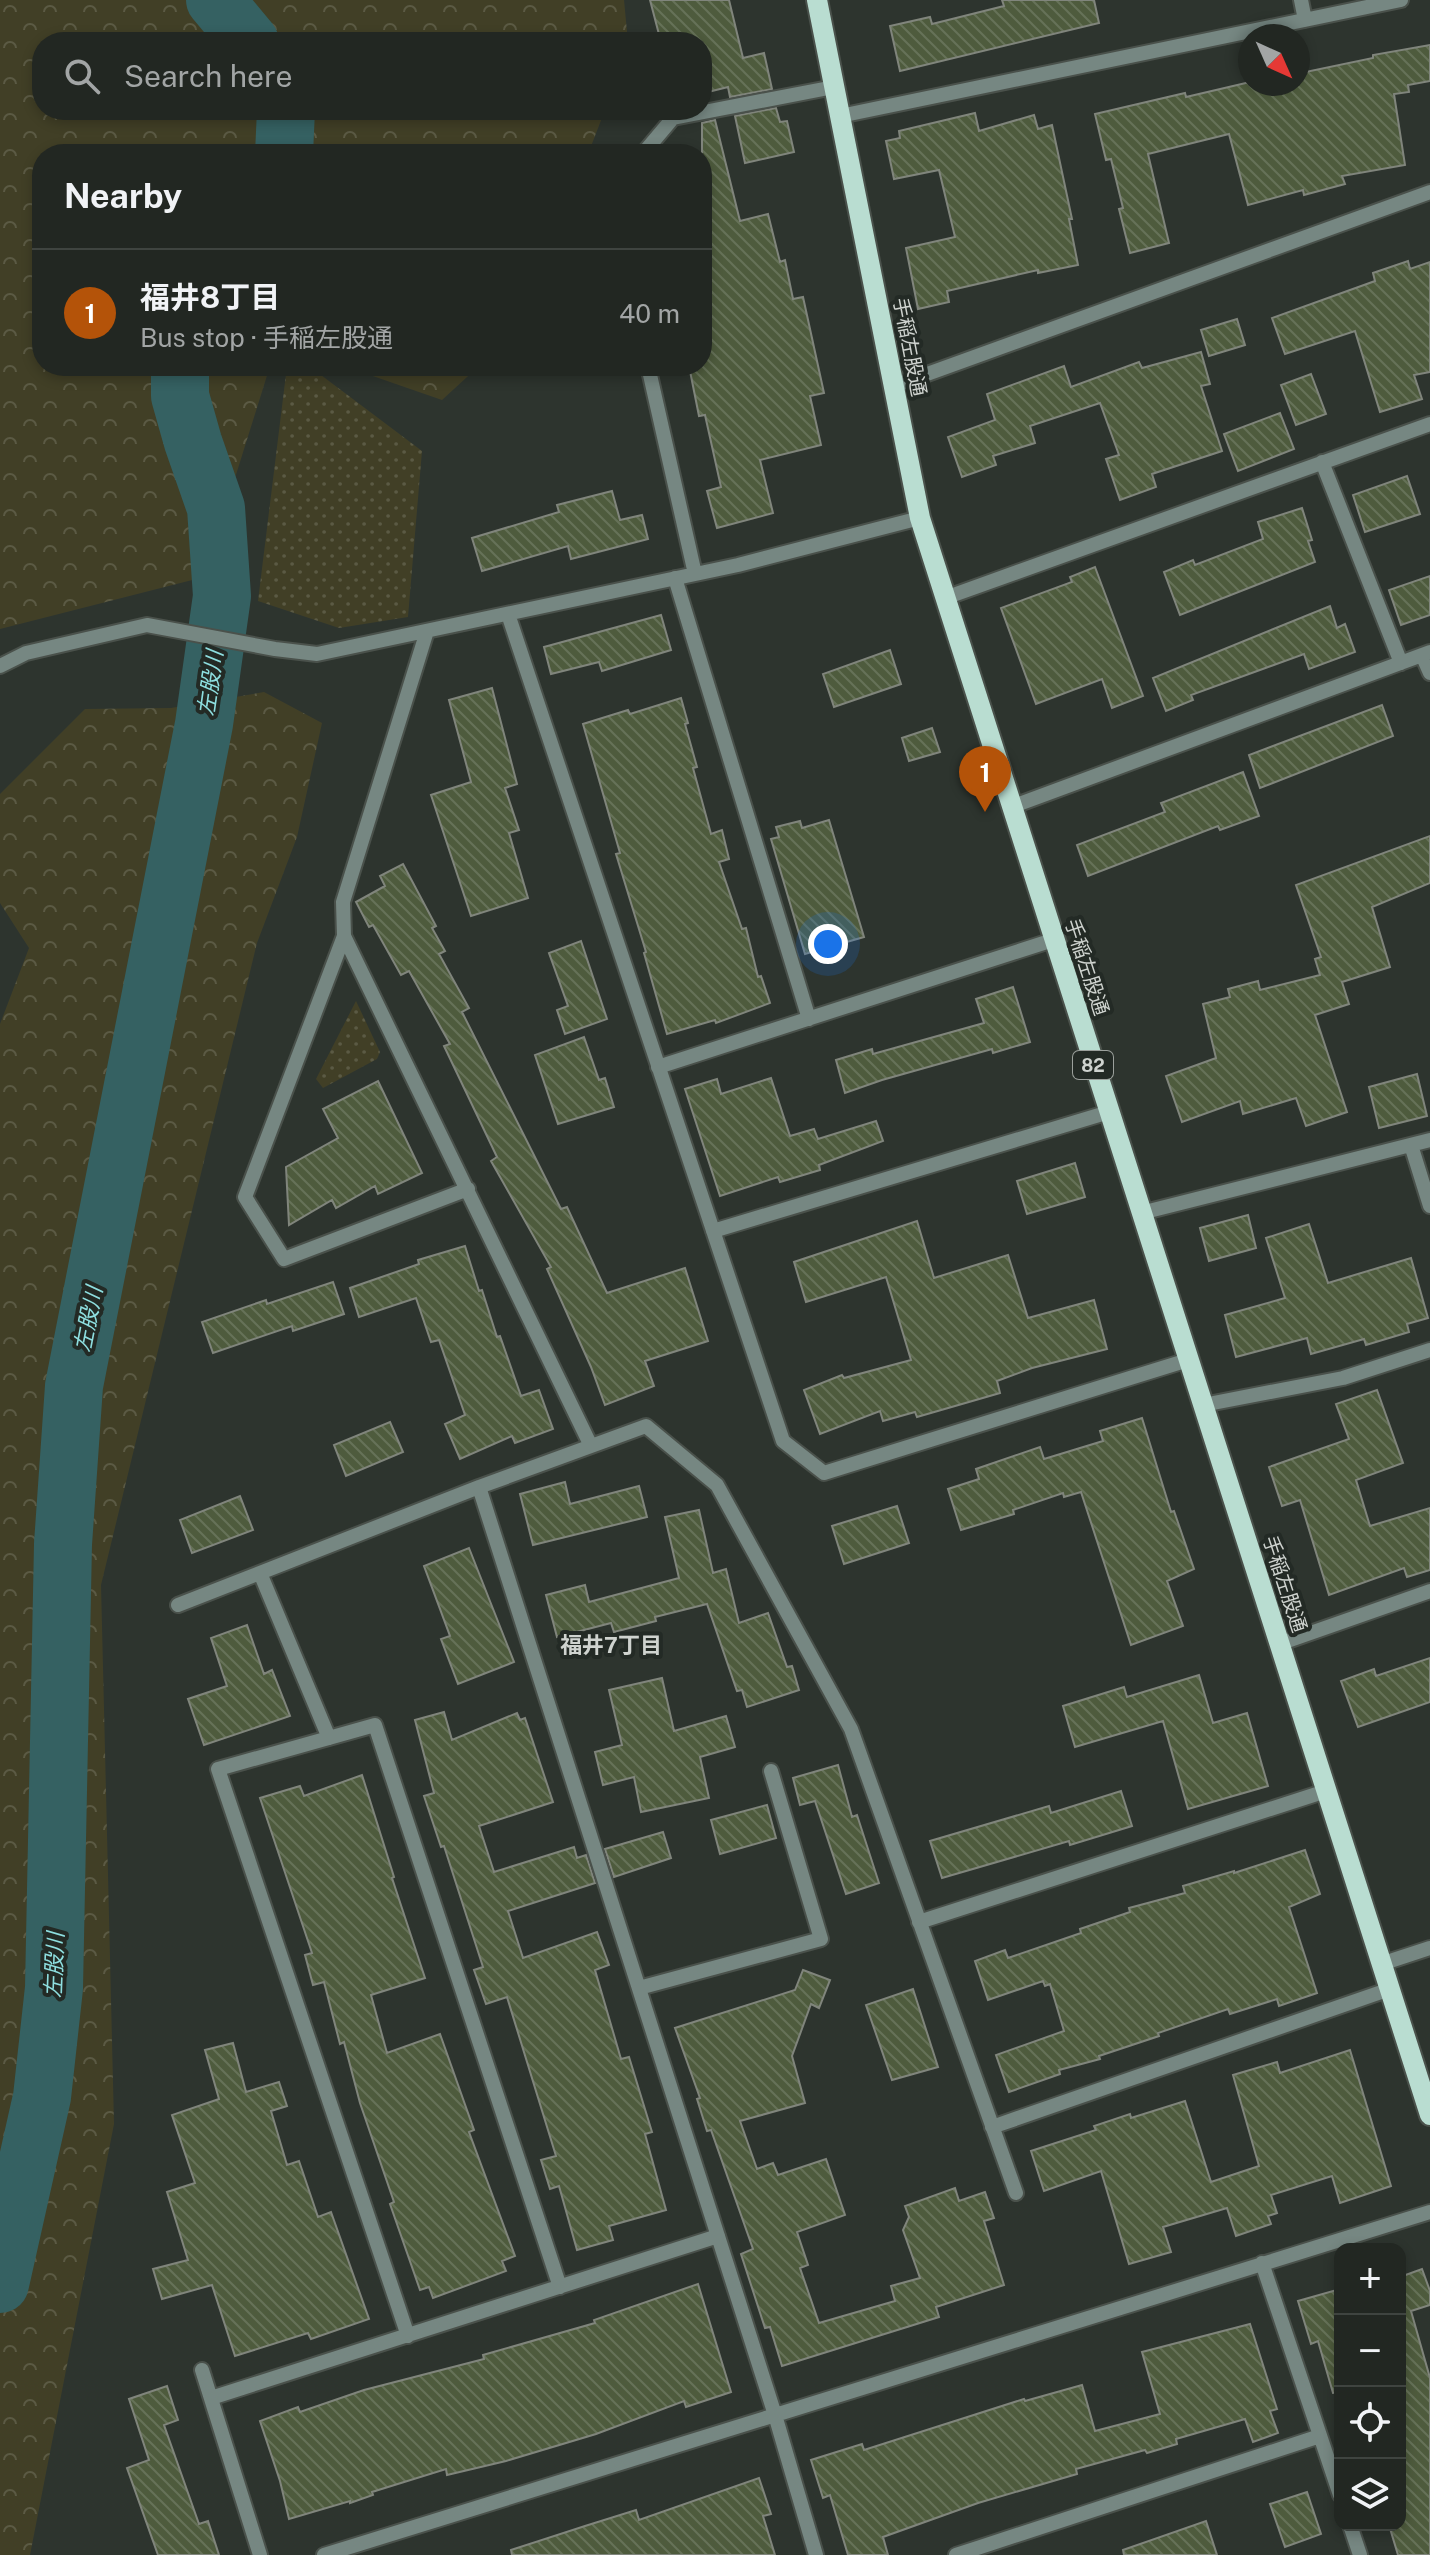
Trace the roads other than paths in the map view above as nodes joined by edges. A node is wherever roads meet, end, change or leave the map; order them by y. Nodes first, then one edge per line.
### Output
1 (817, 0) edge
2 (1301, 0) edge
3 (1401, 0) edge
4 (1305, 20) junction
5 (834, 87) junction
6 (712, 110) edge
7 (840, 116) junction
8 (671, 120) edge
9 (651, 144) edge
10 (1430, 192) edge
11 (650, 376) edge
12 (894, 386) junction
13 (1430, 424) edge
14 (1322, 462) junction
15 (920, 518) junction
16 (695, 574) junction
17 (675, 578) junction
18 (945, 598) junction
19 (508, 614) junction
20 (427, 631) junction
21 (1426, 653) edge
22 (1401, 663) junction
23 (0, 666) edge
24 (1430, 673) edge
25 (1011, 807) junction
26 (344, 936) junction
27 (1053, 940) junction
28 (809, 1019) junction
29 (658, 1067) junction
30 (1109, 1112) junction
31 (1430, 1140) edge
32 (1411, 1145) junction
33 (468, 1189) junction
34 (1430, 1206) edge
35 (1141, 1213) junction
36 (713, 1231) junction
37 (1430, 1350) edge
38 (1188, 1360) junction
39 (1203, 1405) junction
40 (591, 1446) junction
41 (479, 1487) junction
42 (260, 1573) junction
43 (1430, 1591) edge
44 (178, 1605) dead end
45 (1279, 1644) junction
46 (329, 1738) junction
47 (771, 1771) dead end
48 (1326, 1791) junction
49 (919, 1922) junction
50 (1430, 1948) edge
51 (1381, 1964) junction
52 (639, 1988) junction
53 (1390, 1989) junction
54 (1430, 2115) edge
55 (992, 2127) junction
56 (1016, 2193) dead end
57 (1430, 2212) edge
58 (718, 2236) junction
59 (1262, 2263) junction
60 (560, 2287) junction
61 (408, 2336) junction
62 (202, 2370) dead end
63 (211, 2398) junction
64 (775, 2415) junction
65 (1320, 2436) junction
66 (1334, 2477) edge
67 (1352, 2531) edge
68 (260, 2555) edge
69 (324, 2555) edge
70 (816, 2555) edge
71 (956, 2555) edge
72 (1360, 2555) edge

1 - 5 main road, 手稲左股通 / 82
2 - 4 street
3 - 4 street
4 - 7 street
5 - 6 street
5 - 7 main road, 手稲左股通 / 82
7 - 12 main road, 手稲左股通 / 82
8 - 9 street
10 - 12 street
11 - 16 street
12 - 15 main road, 手稲左股通 / 82
13 - 14 street
14 - 18 street
14 - 22 street
15 - 16 street
15 - 18 main road, 手稲左股通 / 82
16 - 17 street
17 - 19 street
17 - 28 street
18 - 25 main road, 手稲左股通 / 82
19 - 20 street
19 - 29 street
20 - 23 street
20 - 26 street
21 - 22 street
21 - 24 street
22 - 25 street
25 - 27 main road, 手稲左股通 / 82
26 - 33 street
26 - 33 street
27 - 28 street
27 - 30 main road, 手稲左股通 / 82
28 - 29 street
29 - 36 street
30 - 35 main road, 手稲左股通 / 82
30 - 36 street
31 - 32 street
32 - 34 street
32 - 35 street
33 - 40 street
35 - 38 main road, 手稲左股通 / 82
36 - 38 street
37 - 39 street
38 - 39 main road, 手稲左股通 / 82
39 - 45 main road, 手稲左股通 / 82
40 - 41 street
40 - 49 street
41 - 42 street
41 - 52 street
42 - 44 street
42 - 46 street
43 - 45 street
45 - 48 main road, 手稲左股通 / 82
46 - 60 street
46 - 61 street
47 - 52 street
48 - 49 street
48 - 51 main road, 手稲左股通 / 82
49 - 55 street
50 - 51 street
51 - 53 main road, 手稲左股通 / 82
52 - 58 street
53 - 54 main road, 手稲左股通 / 82
53 - 55 street
55 - 56 street
57 - 59 street
58 - 60 street
58 - 64 street
59 - 64 street
59 - 65 street
60 - 61 street
61 - 63 street
62 - 63 street
63 - 68 street
64 - 69 street
64 - 70 street
65 - 66 street
65 - 71 street
67 - 72 street

